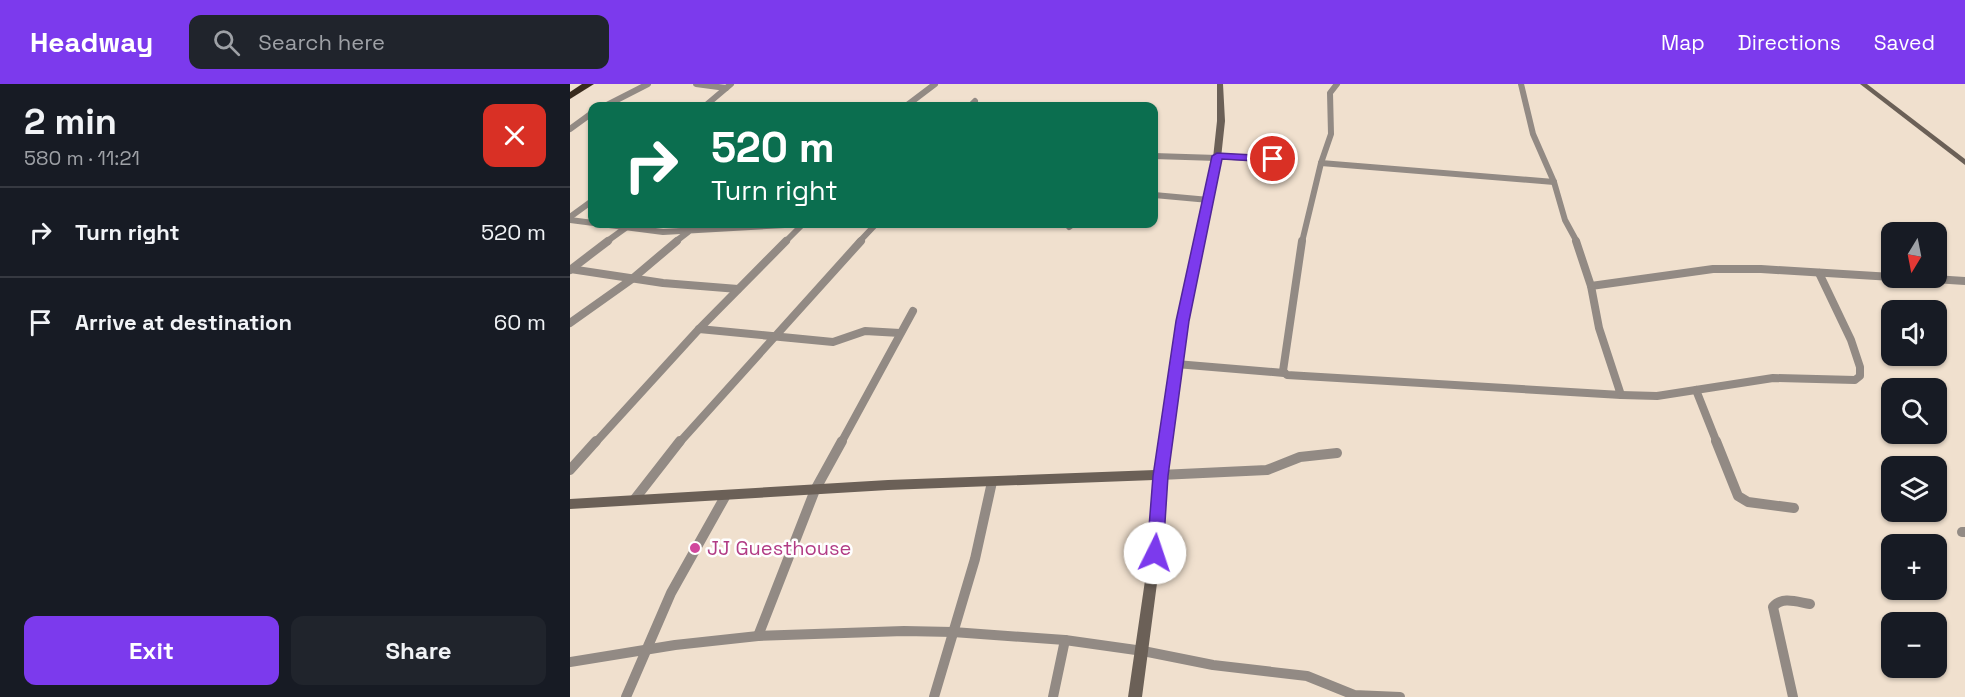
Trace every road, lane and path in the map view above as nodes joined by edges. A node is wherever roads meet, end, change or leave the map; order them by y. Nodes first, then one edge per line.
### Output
1 (589, 84) edge
2 (648, 84) edge
3 (696, 84) edge
4 (935, 84) edge
5 (1220, 84) edge
6 (1337, 84) edge
7 (1521, 84) edge
8 (1863, 84) edge
9 (728, 86) edge
10 (571, 96) edge
11 (613, 102) edge
12 (710, 102) edge
13 (911, 102) edge
14 (588, 116) edge
15 (570, 129) edge
16 (1158, 156) edge
17 (1217, 157) junction
18 (1291, 161) dead end
19 (1321, 163) junction
20 (1965, 164) edge
21 (1554, 182) junction
22 (1158, 195) edge
23 (1209, 200) junction
24 (588, 204) edge
25 (570, 219) edge
26 (588, 222) edge
27 (619, 228) edge
28 (720, 228) edge
29 (799, 228) edge
30 (872, 228) edge
31 (624, 229) junction
32 (689, 231) junction
33 (570, 270) edge
34 (1819, 273) junction
35 (1881, 276) edge
36 (632, 279) junction
37 (1947, 280) edge
38 (1965, 281) edge
39 (1591, 286) junction
40 (738, 289) junction
41 (913, 311) dead end
42 (570, 323) edge
43 (699, 329) junction
44 (900, 333) junction
45 (771, 337) junction
46 (1176, 364) junction
47 (1284, 373) junction
48 (1696, 390) junction
49 (1621, 395) junction
50 (1336, 453) dead end
51 (570, 470) edge
52 (1160, 476) junction
53 (992, 482) junction
54 (815, 490) junction
55 (726, 495) junction
56 (634, 500) junction
57 (570, 504) edge
58 (1794, 508) dead end
59 (1810, 604) dead end
60 (953, 632) junction
61 (758, 636) junction
62 (1065, 640) junction
63 (643, 651) junction
64 (1143, 651) junction
65 (570, 662) edge
66 (626, 697) edge
67 (934, 697) edge
68 (1053, 697) edge
69 (1135, 697) edge
70 (1400, 697) edge
71 (1793, 697) edge

1 - 10 highway
2 - 11 street
3 - 9 street
4 - 13 street
5 - 17 street
6 - 19 street
7 - 21 street
8 - 20 street
9 - 12 street
14 - 15 street
16 - 17 street
17 - 18 street
17 - 23 street
19 - 21 street
19 - 47 street
21 - 39 street
22 - 23 street
23 - 46 street
24 - 25 street
25 - 26 street
27 - 31 street
28 - 32 street
29 - 40 street
30 - 45 street
31 - 32 street
31 - 33 street
32 - 36 street
33 - 36 street
34 - 35 street
34 - 39 street
34 - 48 street
36 - 40 street
36 - 42 street
37 - 38 street
39 - 49 street
40 - 43 street
41 - 44 street
43 - 45 street
43 - 51 street
44 - 45 street
44 - 54 street
45 - 56 street
46 - 47 street
46 - 52 street
47 - 49 street
48 - 49 street
48 - 58 street
50 - 52 street
52 - 53 street
52 - 64 street
53 - 54 street
53 - 60 street
54 - 55 street
54 - 61 street
55 - 56 street
55 - 63 street
56 - 57 street
59 - 71 street
60 - 61 street
60 - 62 street
60 - 67 street
61 - 63 street
62 - 64 street
62 - 68 street
63 - 65 street
63 - 66 street
64 - 69 street
64 - 70 street

